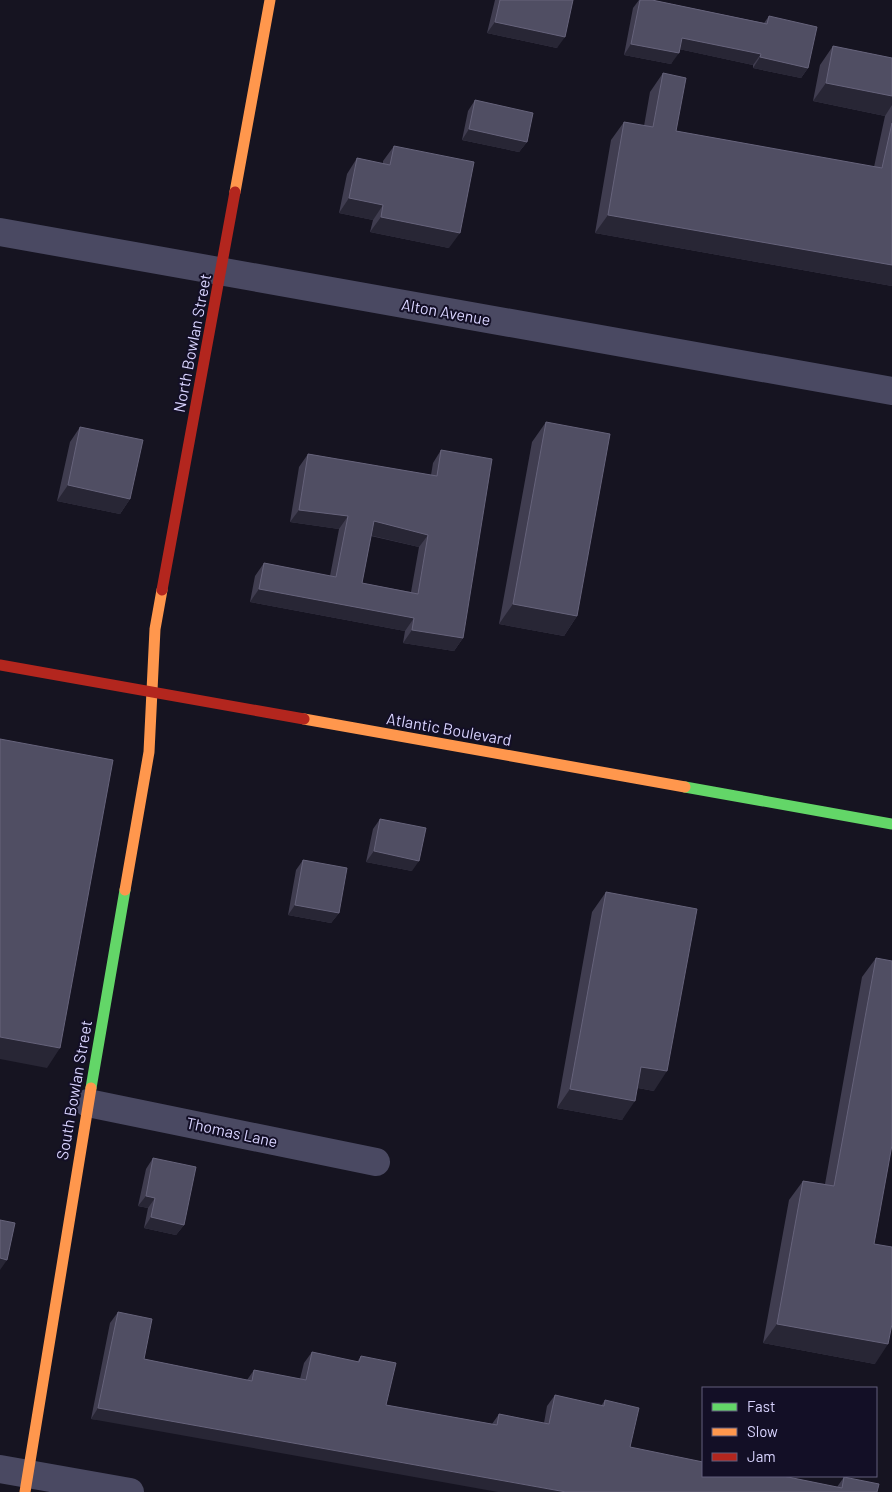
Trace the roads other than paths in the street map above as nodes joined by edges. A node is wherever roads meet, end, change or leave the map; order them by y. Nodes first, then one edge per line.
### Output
1 (270, 0) edge
2 (0, 232) edge
3 (222, 272) junction
4 (892, 391) edge
5 (0, 665) edge
6 (152, 692) junction
7 (892, 824) edge
8 (88, 1103) junction
9 (376, 1162) dead end
10 (0, 1469) edge
11 (26, 1483) edge
12 (130, 1492) edge

1 - 3 street, North Bowlan Street
2 - 3 street, Alton Avenue
3 - 4 street, Alton Avenue
3 - 6 street, North Bowlan Street
5 - 6 street, Atlantic Boulevard
6 - 7 street, Atlantic Boulevard
6 - 8 street, South Bowlan Street
8 - 9 street, Thomas Lane
8 - 11 street, South Bowlan Street
10 - 11 street
11 - 12 street

